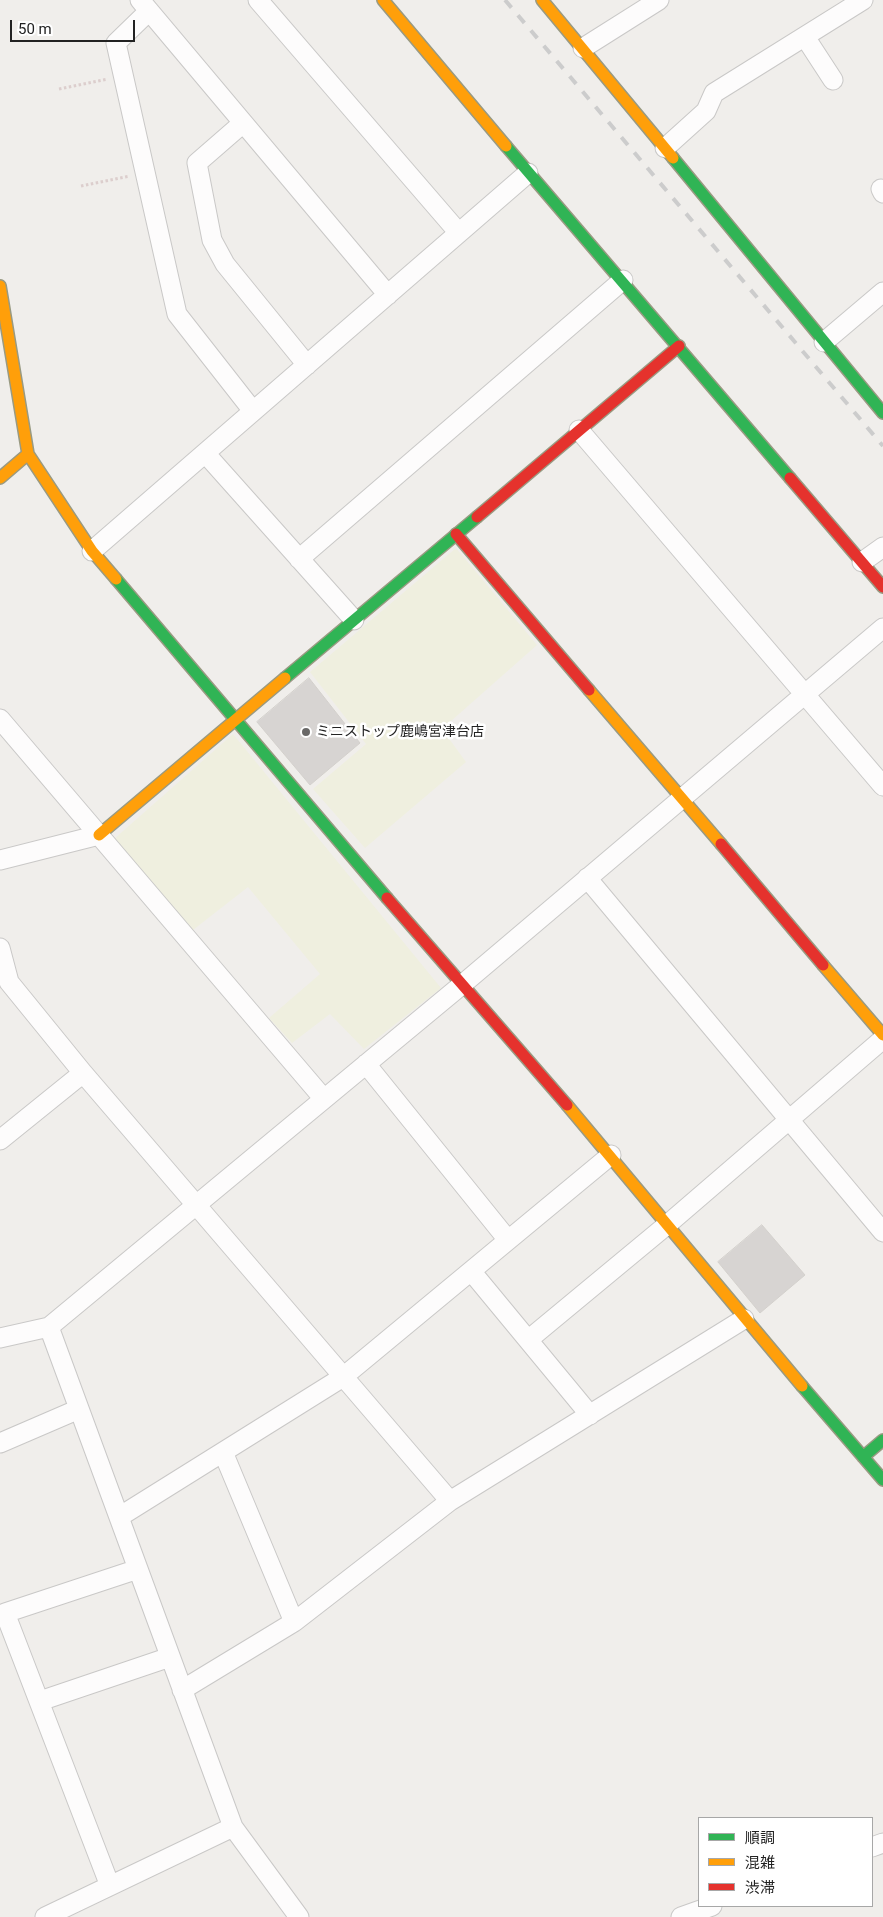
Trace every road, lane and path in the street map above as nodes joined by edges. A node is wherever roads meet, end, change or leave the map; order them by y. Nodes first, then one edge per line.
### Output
1 (258, 0) edge
2 (383, 0) edge
3 (542, 0) edge
4 (659, 0) edge
5 (864, 0) edge
6 (144, 6) edge
7 (804, 37) junction
8 (583, 48) junction
9 (123, 76) junction
10 (833, 80) dead end
11 (59, 89) dead end
12 (243, 123) junction
13 (666, 148) junction
14 (145, 172) junction
15 (528, 173) junction
16 (81, 186) dead end
17 (459, 233) junction
18 (623, 280) junction
19 (0, 286) edge
20 (883, 292) edge
21 (388, 295) junction
22 (824, 342) junction
23 (679, 346) junction
24 (307, 365) junction
25 (253, 411) junction
26 (883, 413) edge
27 (579, 430) junction
28 (205, 453) junction
29 (28, 454) junction
30 (0, 478) edge
31 (456, 534) junction
32 (883, 547) edge
33 (92, 551) junction
34 (299, 558) junction
35 (862, 562) junction
36 (883, 586) edge
37 (354, 620) junction
38 (883, 628) edge
39 (805, 693) junction
40 (0, 719) edge
41 (236, 720) junction
42 (883, 786) edge
43 (682, 799) junction
44 (99, 835) junction
45 (0, 860) edge
46 (587, 878) junction
47 (0, 948) edge
48 (464, 983) junction
49 (883, 1035) edge
50 (883, 1039) edge
51 (366, 1064) junction
52 (83, 1073) junction
53 (324, 1099) junction
54 (789, 1120) junction
55 (0, 1140) edge
56 (611, 1155) junction
57 (197, 1205) junction
58 (668, 1224) junction
59 (883, 1232) edge
60 (508, 1240) junction
61 (471, 1271) junction
62 (744, 1319) junction
63 (49, 1327) junction
64 (0, 1338) edge
65 (528, 1340) junction
66 (343, 1377) junction
67 (80, 1409) junction
68 (590, 1415) junction
69 (883, 1440) edge
70 (0, 1443) edge
71 (223, 1452) junction
72 (863, 1457) junction
73 (883, 1480) edge
74 (450, 1501) junction
75 (119, 1517) junction
76 (138, 1569) junction
77 (294, 1622) junction
78 (170, 1657) junction
79 (182, 1690) junction
80 (40, 1701) junction
81 (233, 1826) junction
82 (110, 1886) junction
83 (709, 1907) edge
84 (45, 1917) edge
85 (299, 1917) edge
86 (681, 1917) edge

1 - 17 street
2 - 15 street
3 - 8 street
4 - 8 street
5 - 7 street
6 - 9 street
6 - 12 street
7 - 10 street
7 - 13 street
8 - 13 street
9 - 11 path
9 - 14 street
12 - 21 street
12 - 24 street
13 - 22 street
14 - 16 path
14 - 25 street
15 - 17 street
15 - 18 street
17 - 21 street
18 - 23 street
18 - 34 street
19 - 29 street
20 - 22 street
21 - 24 street
22 - 26 street
23 - 27 street
23 - 35 street
24 - 25 street
25 - 28 street
27 - 31 street
27 - 39 street
28 - 33 street
28 - 34 street
29 - 30 street
29 - 33 street
31 - 37 street
31 - 43 street
32 - 35 street
33 - 41 street
34 - 37 street
35 - 36 street
37 - 41 street
38 - 39 street
39 - 42 street
39 - 43 street
40 - 44 street
41 - 44 street
41 - 48 street
43 - 46 street
43 - 49 street
44 - 45 street
44 - 53 street
46 - 48 street
46 - 54 street
47 - 52 street
48 - 51 street
48 - 56 street
50 - 54 street
51 - 53 street
51 - 60 street
52 - 55 street
52 - 57 street
53 - 57 street
54 - 58 street
54 - 59 street
56 - 58 street
56 - 60 street
57 - 63 street
57 - 66 street
58 - 62 street
58 - 65 street
60 - 61 street
61 - 65 street
61 - 66 street
62 - 68 street
62 - 72 street
63 - 64 street
63 - 67 street
65 - 68 street
66 - 71 street
66 - 74 street
67 - 70 street
67 - 75 street
68 - 74 street
69 - 72 street
71 - 75 street
71 - 77 street
72 - 73 street
74 - 77 street
75 - 76 street
76 - 78 street
76 - 80 street
77 - 79 street
78 - 79 street
78 - 80 street
79 - 81 street
80 - 82 street
81 - 82 street
81 - 85 street
82 - 84 street
83 - 86 street

